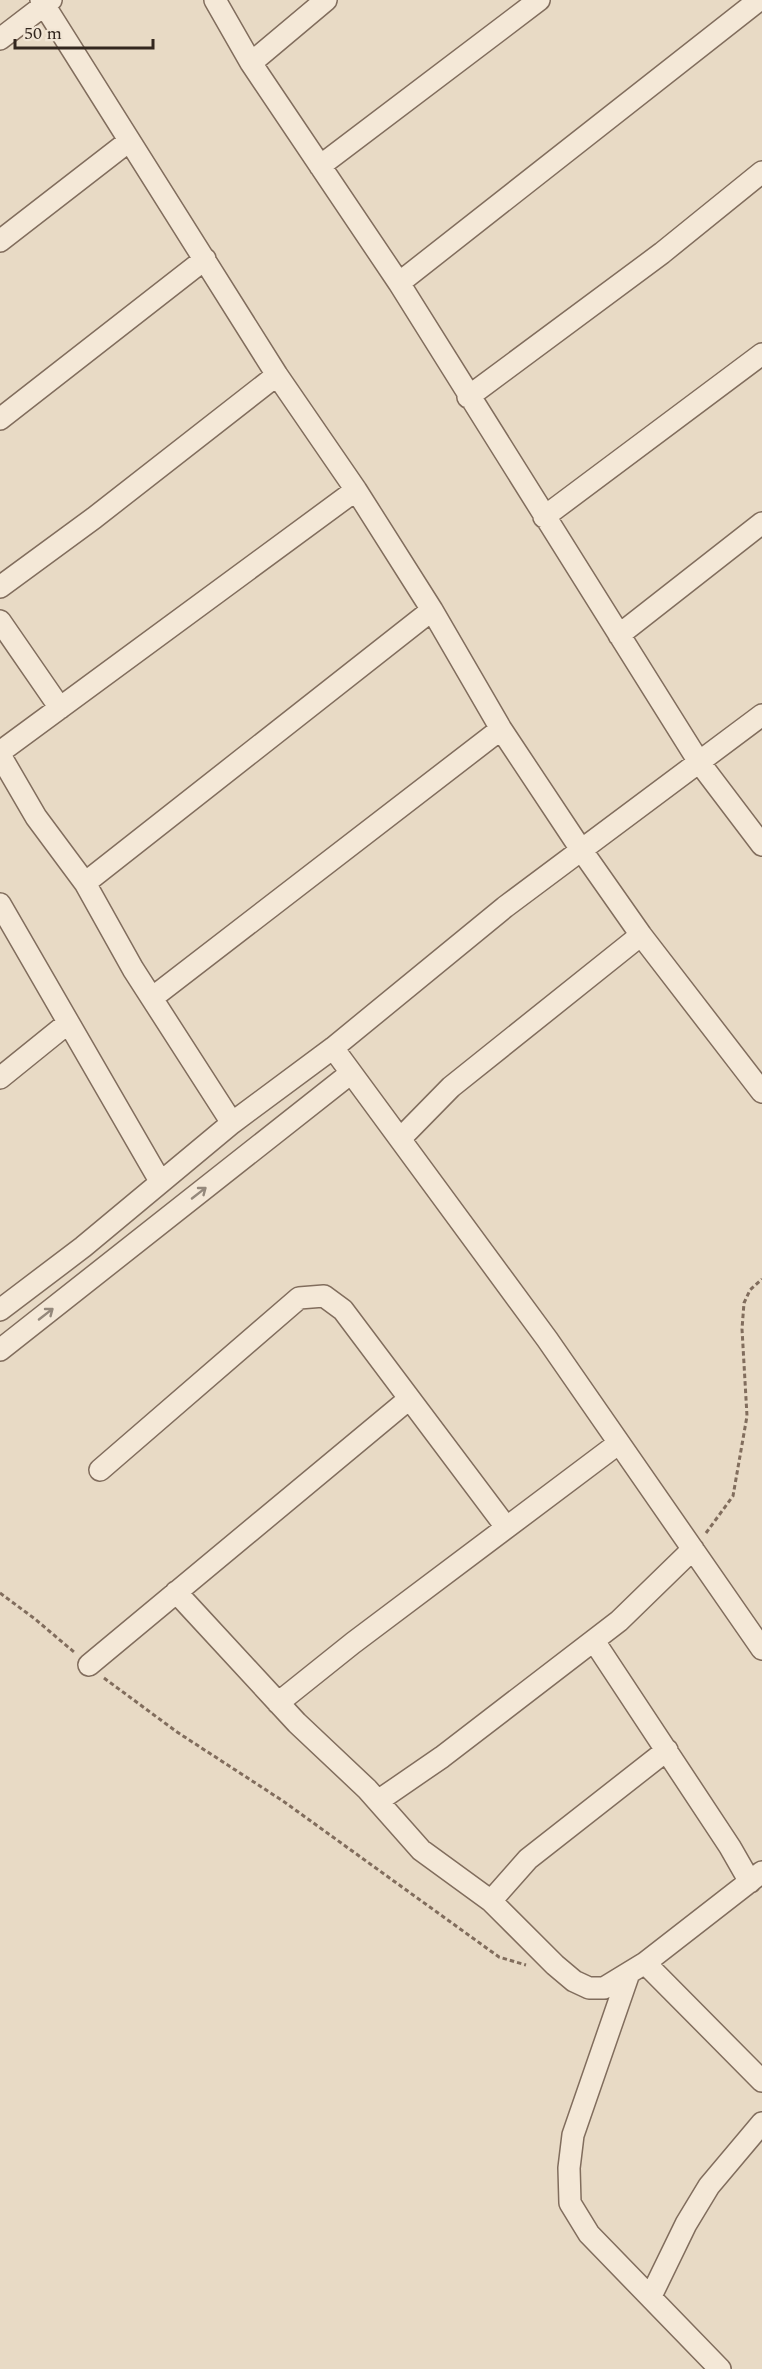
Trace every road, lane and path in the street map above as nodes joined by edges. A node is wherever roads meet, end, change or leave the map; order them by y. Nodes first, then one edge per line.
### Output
1 (215, 0) edge
2 (326, 0) edge
3 (539, 0) edge
4 (759, 0) edge
5 (45, 2) edge
6 (0, 39) edge
7 (251, 63) junction
8 (129, 141) junction
9 (320, 166) junction
10 (762, 172) edge
11 (0, 241) edge
12 (205, 259) junction
13 (399, 283) junction
14 (762, 354) edge
15 (277, 375) junction
16 (468, 396) junction
17 (0, 419) edge
18 (356, 490) junction
19 (544, 517) junction
20 (762, 523) edge
21 (0, 587) edge
22 (432, 610) junction
23 (0, 621) edge
24 (619, 635) junction
25 (60, 708) junction
26 (762, 715) edge
27 (501, 729) junction
28 (0, 754) edge
29 (699, 762) junction
30 (762, 845) edge
31 (580, 848) junction
32 (85, 883) junction
33 (0, 904) edge
34 (641, 935) junction
35 (152, 998) junction
36 (68, 1023) junction
37 (333, 1048) junction
38 (351, 1073) junction
39 (0, 1078) edge
40 (762, 1092) edge
41 (232, 1123) junction
42 (400, 1139) junction
43 (160, 1182) junction
44 (762, 1279) edge
45 (0, 1310) edge
46 (0, 1350) edge
47 (409, 1399) junction
48 (619, 1443) junction
49 (100, 1470) dead end
50 (506, 1527) junction
51 (693, 1549) junction
52 (176, 1592) junction
53 (0, 1593) edge
54 (594, 1641) junction
55 (762, 1649) edge
56 (89, 1665) junction
57 (278, 1703) junction
58 (667, 1750) junction
59 (378, 1801) junction
60 (756, 1877) edge
61 (491, 1900) junction
62 (555, 1965) junction
63 (637, 1968) junction
64 (762, 2081) edge
65 (762, 2123) edge
66 (651, 2296) junction
67 (720, 2369) edge

1 - 7 street
2 - 7 street
3 - 9 street
4 - 13 street
5 - 6 street
5 - 8 street
7 - 9 street
8 - 11 street
8 - 12 street
9 - 13 street
10 - 16 street
12 - 15 street
12 - 17 street
13 - 16 street
14 - 19 street
15 - 18 street
15 - 21 street
16 - 19 street
18 - 22 street
18 - 25 street
19 - 24 street
20 - 24 street
22 - 27 street
22 - 32 street
23 - 25 street
24 - 29 street
25 - 28 street
26 - 29 street
27 - 31 street
27 - 35 street
28 - 32 street
29 - 30 street
29 - 31 street
31 - 34 street
31 - 37 street
32 - 35 street
33 - 36 street
34 - 40 street
34 - 42 street
35 - 41 street
36 - 39 street
36 - 43 street
37 - 38 street
37 - 41 street
38 - 42 street
46 -> 38 street
41 - 43 street
42 - 48 street
43 - 45 street
44 - 51 path
47 - 49 street
47 - 50 street
47 - 52 street
48 - 50 street
48 - 51 street
50 - 57 street
51 - 54 street
51 - 55 street
52 - 56 street
52 - 57 street
53 - 56 path
54 - 58 street
54 - 59 street
56 - 62 path
57 - 59 street
58 - 60 street
58 - 61 street
59 - 61 street
60 - 63 street
61 - 62 street
62 - 63 street
63 - 64 street
63 - 66 street
65 - 66 street
66 - 67 street

